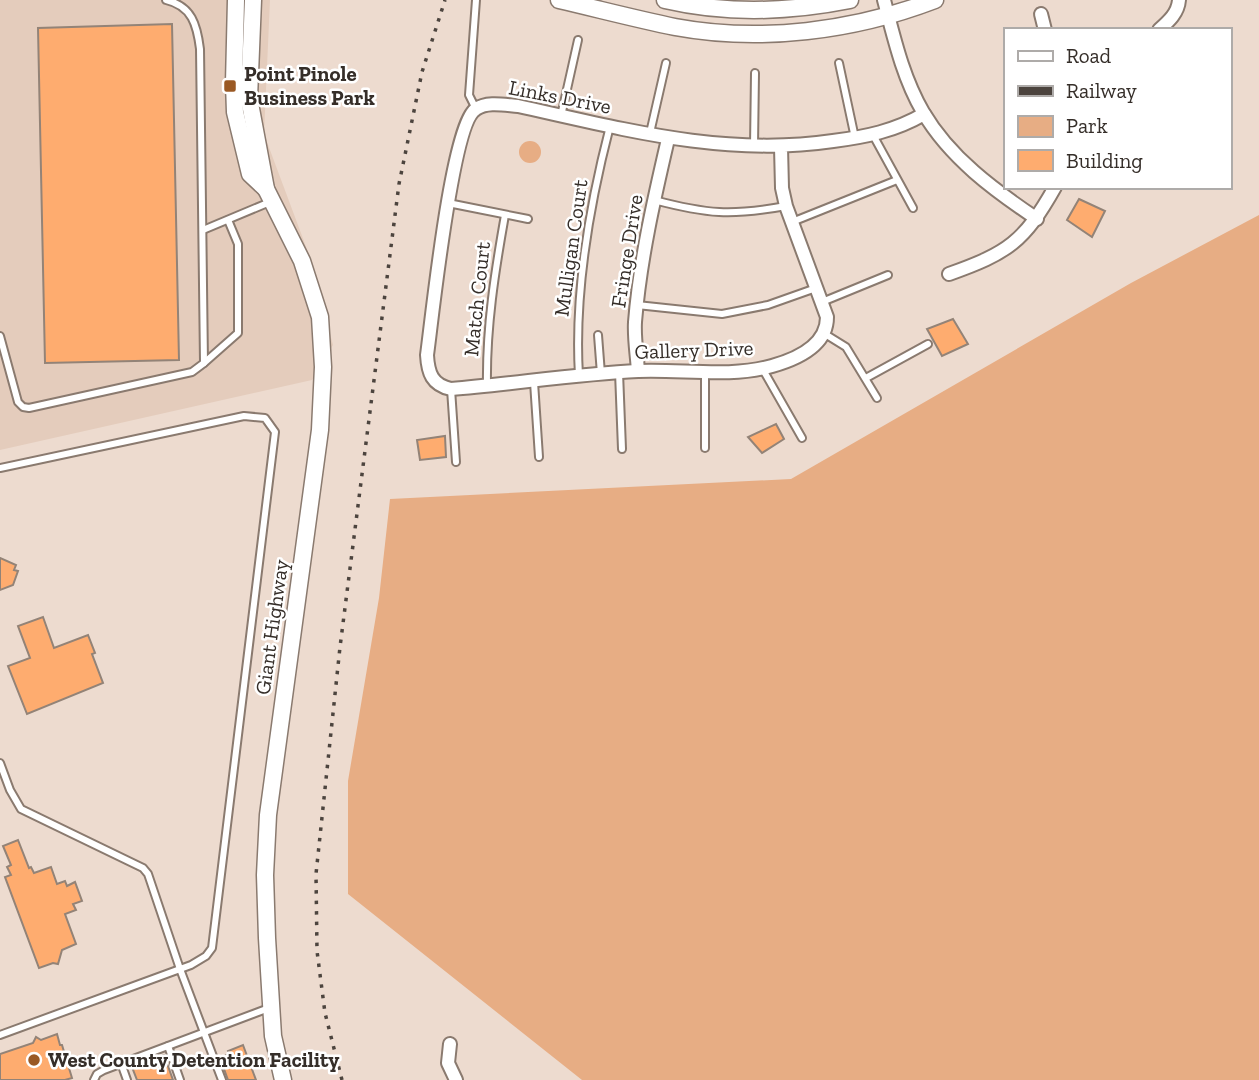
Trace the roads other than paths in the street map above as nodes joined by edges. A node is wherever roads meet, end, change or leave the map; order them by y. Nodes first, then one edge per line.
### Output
1 (166, 0) edge
2 (236, 0) edge
3 (253, 0) edge
4 (476, 0) edge
5 (559, 0) edge
6 (850, 0) edge
7 (884, 0) edge
8 (935, 0) edge
9 (1179, 0) edge
10 (676, 1) edge
11 (1041, 14) dead end
12 (888, 17) junction
13 (1044, 28) edge
14 (1161, 28) edge
15 (578, 40) dead end
16 (666, 63) dead end
17 (839, 63) dead end
18 (755, 73) dead end
19 (475, 108) junction
20 (924, 114) junction
21 (561, 116) junction
22 (610, 126) junction
23 (650, 135) junction
24 (873, 135) junction
25 (855, 138) junction
26 (668, 139) junction
27 (754, 146) junction
28 (781, 147) junction
29 (897, 180) junction
30 (1054, 189) edge
31 (269, 195) junction
32 (653, 199) junction
33 (448, 203) junction
34 (786, 206) junction
35 (913, 208) dead end
36 (505, 215) junction
37 (528, 219) dead end
38 (1037, 219) junction
39 (228, 220) junction
40 (792, 222) junction
41 (203, 230) junction
42 (949, 274) dead end
43 (888, 275) dead end
44 (816, 288) junction
45 (822, 302) junction
46 (637, 305) junction
47 (825, 334) junction
48 (598, 335) dead end
49 (0, 336) edge
50 (928, 344) dead end
51 (204, 363) junction
52 (762, 368) junction
53 (638, 371) junction
54 (705, 371) junction
55 (619, 372) junction
56 (10, 373) junction
57 (601, 374) junction
58 (0, 376) edge
59 (579, 376) junction
60 (866, 378) junction
61 (534, 382) junction
62 (486, 387) junction
63 (447, 389) junction
64 (877, 398) dead end
65 (802, 438) dead end
66 (705, 448) dead end
67 (622, 449) dead end
68 (540, 457) dead end
69 (456, 462) dead end
70 (0, 468) edge
71 (0, 763) edge
72 (180, 969) junction
73 (271, 1007) junction
74 (205, 1032) junction
75 (0, 1035) edge
76 (450, 1044) dead end
77 (168, 1046) junction
78 (121, 1063) junction
79 (94, 1080) edge
80 (127, 1080) edge
81 (180, 1080) edge
82 (222, 1080) edge
83 (283, 1080) edge
84 (456, 1080) edge

1 - 41 lane
2 - 31 street, Giant Highway
3 - 31 street, Giant Highway
4 - 19 lane
5 - 12 street
6 - 10 street
7 - 12 street
8 - 12 street
9 - 14 street
11 - 13 street
12 - 20 street
15 - 21 lane
16 - 23 lane
17 - 25 lane
18 - 27 lane
19 - 21 street, Links Drive
19 - 33 street
20 - 24 street, Links Drive
20 - 38 street
21 - 22 street, Links Drive
22 - 23 street, Links Drive
22 - 59 lane, Mulligan Court
23 - 26 street, Links Drive
24 - 25 street, Links Drive
24 - 29 lane
25 - 28 street, Links Drive
26 - 27 street, Links Drive
26 - 32 street, Fringe Drive
27 - 28 street, Links Drive
28 - 34 street
29 - 35 lane
29 - 40 lane
30 - 38 street
31 - 39 lane
31 - 73 street, Giant Highway
32 - 34 lane
32 - 46 street, Fringe Drive
33 - 36 lane
33 - 63 street
34 - 40 street
36 - 37 lane
36 - 62 lane, Match Court
38 - 42 street
39 - 41 lane
39 - 51 lane
40 - 44 street
41 - 51 lane
43 - 45 lane
44 - 45 street
44 - 46 lane
45 - 47 street
46 - 53 street, Fringe Drive
47 - 52 street, Gallery Drive
47 - 60 lane
48 - 57 lane
49 - 56 lane
50 - 60 lane
51 - 56 lane
52 - 54 street, Gallery Drive
52 - 65 lane
53 - 54 street, Gallery Drive
53 - 55 street, Gallery Drive
54 - 66 lane
55 - 57 street, Gallery Drive
55 - 67 lane
56 - 58 lane
57 - 59 street, Gallery Drive
59 - 61 street, Gallery Drive
60 - 64 lane
61 - 62 street, Gallery Drive
61 - 68 lane
62 - 63 street, Gallery Drive
63 - 69 lane
70 - 72 lane
71 - 72 lane
72 - 74 lane
72 - 75 lane
73 - 74 lane
73 - 83 street, Giant Highway
74 - 77 lane
74 - 82 lane
76 - 84 street
77 - 78 lane
77 - 81 lane
78 - 79 lane
78 - 80 lane

